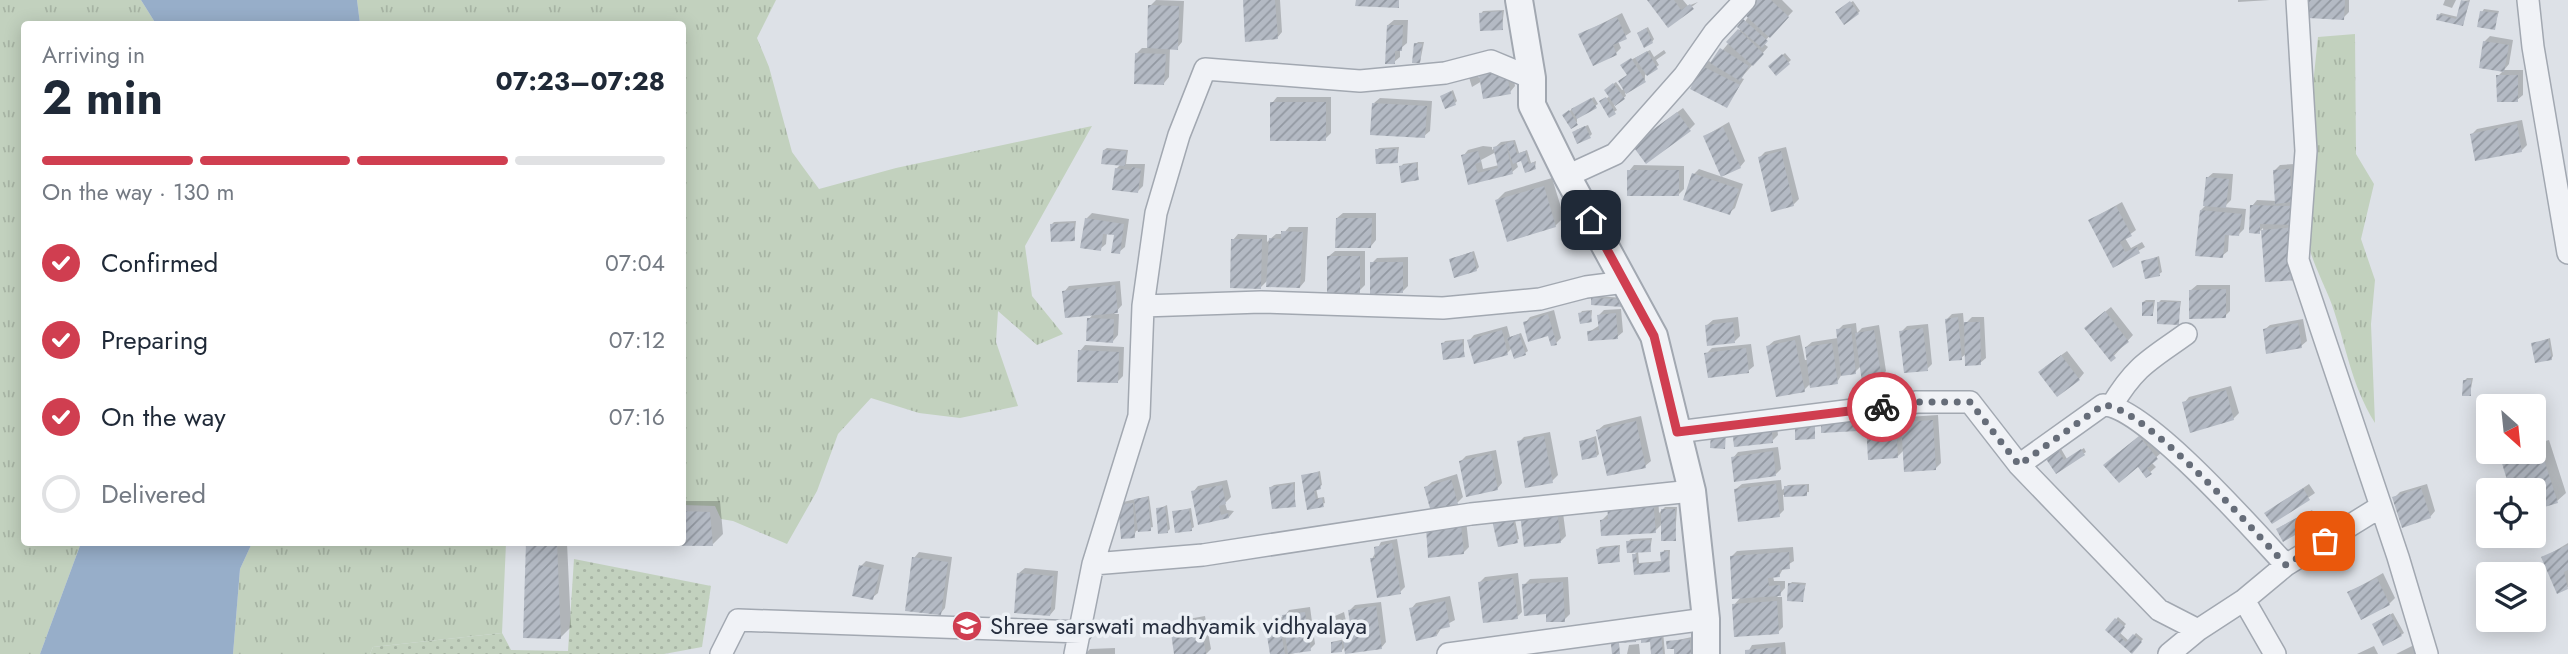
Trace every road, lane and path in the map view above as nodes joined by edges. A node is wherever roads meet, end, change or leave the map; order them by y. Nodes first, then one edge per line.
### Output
1 (1519, 0) edge
2 (1745, 0) edge
3 (2297, 0) edge
4 (2528, 0) edge
5 (1532, 78) junction
6 (1567, 176) junction
7 (2568, 253) edge
8 (1625, 282) junction
9 (1143, 306) junction
10 (2186, 334) dead end
11 (2112, 405) junction
12 (1677, 432) junction
13 (2019, 465) junction
14 (1692, 491) junction
15 (2380, 507) junction
16 (1093, 564) junction
17 (2286, 565) junction
18 (2244, 600) junction
19 (1706, 620) junction
20 (2198, 630) junction
21 (1081, 632) junction
22 (721, 654) edge
23 (1075, 654) edge
24 (1448, 654) edge
25 (1706, 654) edge
26 (2169, 654) edge
27 (2274, 654) edge
28 (2427, 654) edge

1 - 5 street
2 - 6 street
3 - 15 street
4 - 7 street
5 - 6 street
5 - 9 street
6 - 8 street
8 - 9 street
8 - 12 street
9 - 16 street
10 - 11 street
11 - 13 street
11 - 17 street
12 - 13 street
12 - 14 street
13 - 20 street
14 - 16 street
14 - 19 street
15 - 17 street
15 - 28 street
16 - 21 street
17 - 18 street
18 - 20 street
18 - 27 street
19 - 24 street
19 - 25 street
20 - 26 street
21 - 22 street
21 - 23 street

